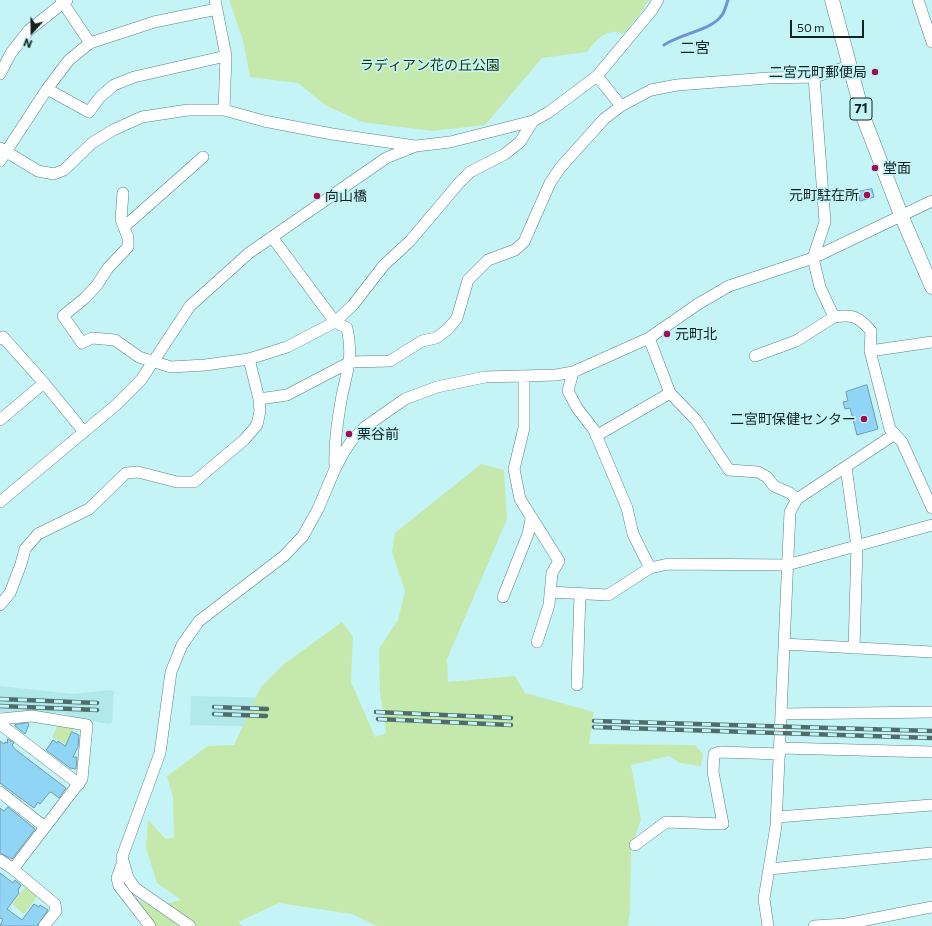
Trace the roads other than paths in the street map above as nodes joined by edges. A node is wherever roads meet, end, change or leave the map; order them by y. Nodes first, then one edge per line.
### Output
1 (658, 0) edge
2 (832, 0) edge
3 (918, 0) edge
4 (64, 1) edge
5 (216, 5) edge
6 (932, 42) edge
7 (90, 43) junction
8 (226, 56) junction
9 (850, 66) junction
10 (0, 74) edge
11 (597, 76) junction
12 (814, 77) junction
13 (47, 89) junction
14 (621, 106) junction
15 (224, 110) junction
16 (533, 121) junction
17 (416, 146) junction
18 (3, 149) edge
19 (203, 157) dead end
20 (0, 161) edge
21 (123, 194) dead end
22 (932, 202) edge
23 (901, 215) junction
24 (124, 227) junction
25 (272, 237) junction
26 (813, 258) junction
27 (932, 287) edge
28 (834, 317) junction
29 (335, 322) junction
30 (649, 338) junction
31 (0, 339) edge
32 (932, 342) edge
33 (870, 351) junction
34 (755, 356) dead end
35 (249, 359) junction
36 (153, 361) junction
37 (350, 362) junction
38 (573, 372) junction
39 (524, 376) junction
40 (44, 383) junction
41 (670, 393) junction
42 (259, 399) junction
43 (0, 420) edge
44 (84, 432) junction
45 (895, 434) junction
46 (596, 436) junction
47 (846, 466) junction
48 (335, 469) junction
49 (797, 499) junction
50 (0, 502) edge
51 (932, 508) edge
52 (531, 519) junction
53 (932, 525) edge
54 (857, 547) junction
55 (787, 564) junction
56 (650, 568) junction
57 (550, 592) junction
58 (580, 594) junction
59 (503, 597) dead end
60 (0, 604) edge
61 (537, 642) dead end
62 (784, 644) junction
63 (854, 648) junction
64 (932, 652) edge
65 (577, 685) dead end
66 (932, 712) edge
67 (782, 714) junction
68 (0, 719) edge
69 (0, 724) edge
70 (780, 751) junction
71 (932, 752) edge
72 (80, 784) junction
73 (0, 792) edge
74 (932, 805) edge
75 (777, 817) junction
76 (45, 827) junction
77 (636, 845) dead end
78 (932, 853) edge
79 (0, 860) edge
80 (122, 864) junction
81 (13, 869) junction
82 (769, 870) junction
83 (932, 907) edge
84 (44, 926) edge
85 (150, 926) edge
86 (190, 926) edge
87 (768, 926) edge
88 (814, 926) edge

1 - 11 street
2 - 9 main road, 71
3 - 6 street
4 - 7 street
4 - 10 street
5 - 7 street
5 - 8 street
7 - 13 street
8 - 13 street
8 - 15 street
9 - 12 street
9 - 23 main road, 71
11 - 14 street
11 - 16 street
12 - 14 street
12 - 26 street
13 - 18 street
14 - 37 street
15 - 17 street
15 - 18 street
16 - 17 street
16 - 29 street
17 - 25 street
18 - 20 street
19 - 24 street
21 - 24 street
22 - 23 street
23 - 26 street
23 - 27 main road, 71
24 - 36 street
25 - 29 street
25 - 36 street
26 - 28 street
26 - 30 street
28 - 33 street
28 - 34 street
29 - 35 street
29 - 37 street
30 - 38 street
30 - 41 street
31 - 40 street
32 - 33 street
33 - 45 street
35 - 36 street
35 - 42 street
36 - 44 street
37 - 42 street
37 - 48 street
38 - 39 street
38 - 46 street
39 - 48 street
39 - 52 street
40 - 43 street
40 - 44 street
41 - 46 street
41 - 49 street
42 - 60 street
44 - 50 street
45 - 47 street
45 - 51 street
46 - 56 street
47 - 49 street
47 - 54 street
48 - 80 street
49 - 55 street
52 - 57 street
52 - 59 street
53 - 54 street
54 - 55 street
54 - 63 street
55 - 56 street
55 - 62 street
56 - 58 street
57 - 58 street
57 - 61 street
58 - 65 street
62 - 63 street
62 - 67 street
63 - 64 street
66 - 67 street
67 - 70 street
68 - 72 street
69 - 72 street
70 - 71 street
70 - 75 street
70 - 77 street
72 - 76 street
73 - 76 street
74 - 75 street
75 - 82 street
76 - 81 street
78 - 82 street
79 - 81 street
80 - 85 street
80 - 86 street
81 - 84 street
82 - 87 street
83 - 88 street

